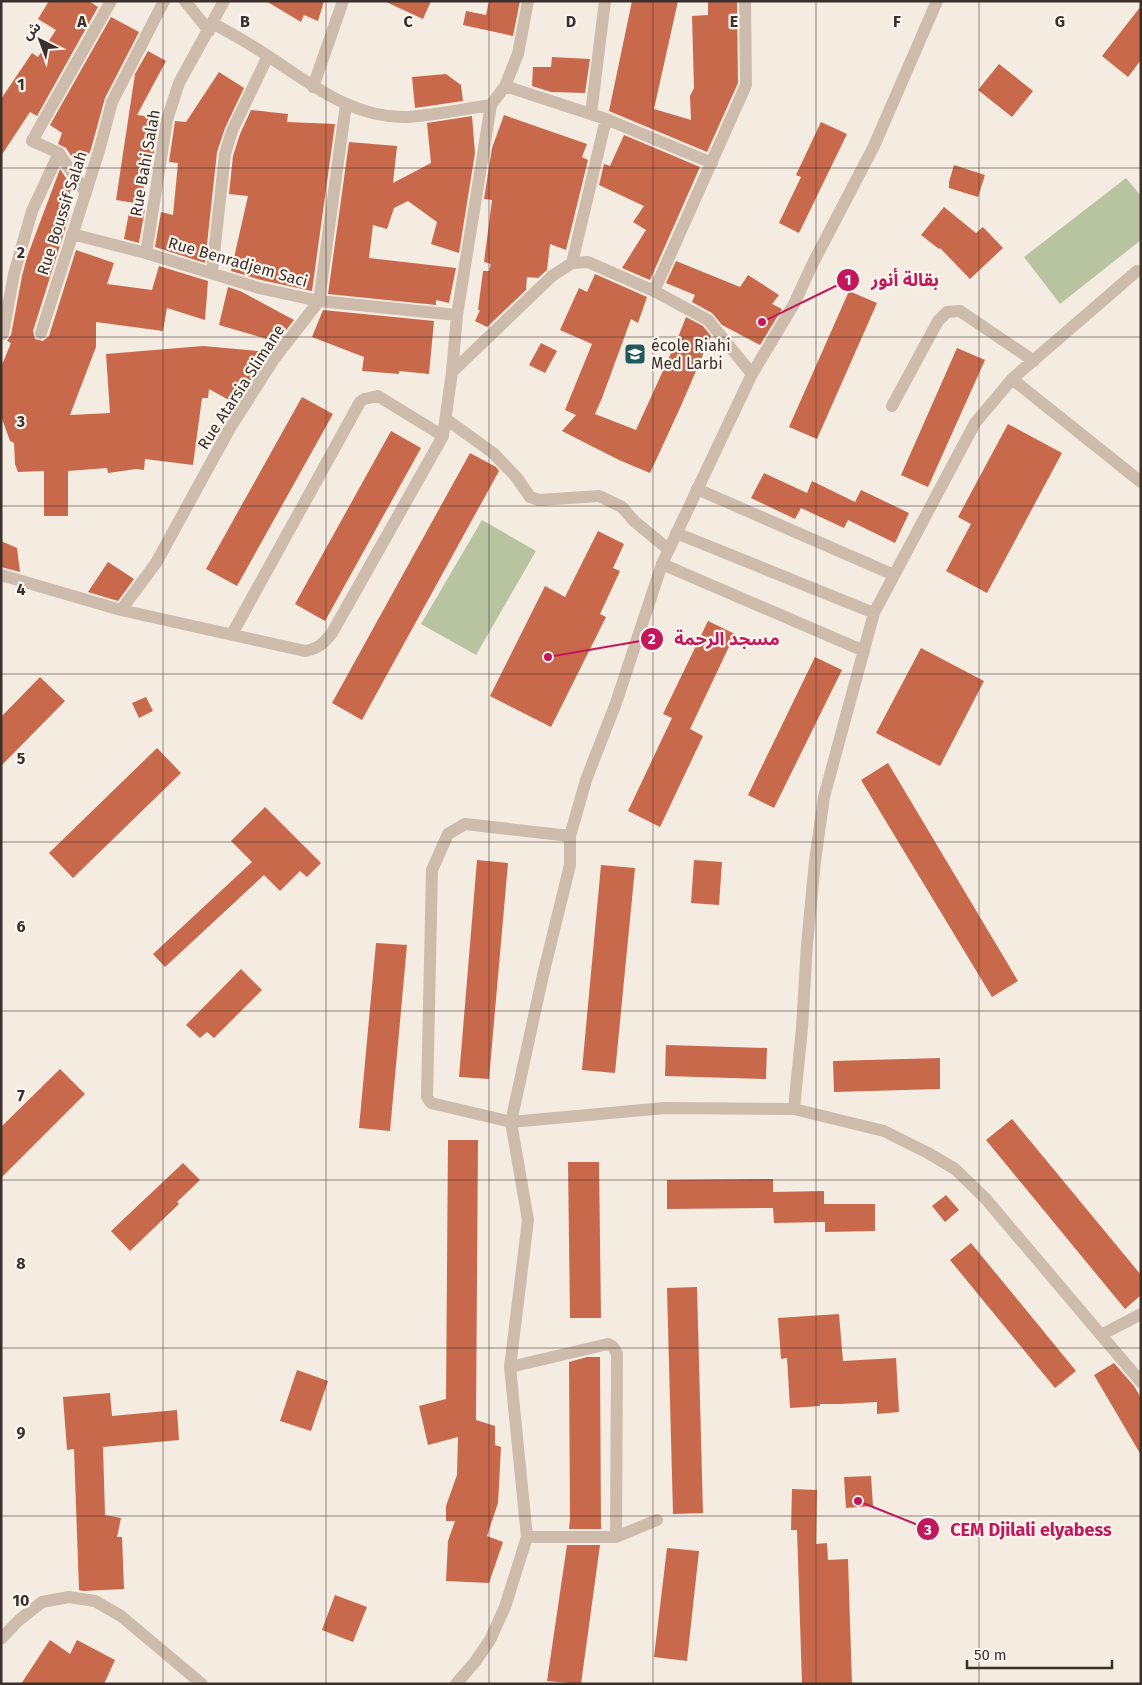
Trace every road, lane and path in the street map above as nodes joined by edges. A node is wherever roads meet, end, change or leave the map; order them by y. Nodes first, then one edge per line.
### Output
1 (112, 1) edge
2 (164, 1) edge
3 (184, 1) edge
4 (224, 1) edge
5 (343, 1) edge
6 (528, 1) edge
7 (604, 1) edge
8 (745, 1) edge
9 (937, 1) edge
10 (210, 27) junction
11 (268, 56) junction
12 (505, 86) junction
13 (313, 87) junction
14 (346, 104) junction
15 (491, 105) junction
16 (591, 114) junction
17 (606, 119) junction
18 (59, 153) junction
19 (712, 163) junction
20 (86, 193) junction
21 (72, 234) junction
22 (146, 253) junction
23 (572, 263) junction
24 (1138, 271) dead end
25 (212, 272) junction
26 (654, 291) junction
27 (319, 301) junction
28 (457, 315) junction
29 (42, 333) dead end
30 (4, 334) dead end
31 (1034, 361) junction
32 (452, 372) junction
33 (752, 374) junction
34 (1012, 380) junction
35 (892, 406) dead end
36 (446, 419) junction
37 (443, 436) junction
38 (1141, 482) edge
39 (697, 489) junction
40 (676, 533) junction
41 (668, 549) junction
42 (662, 564) junction
43 (1, 575) edge
44 (894, 576) junction
45 (121, 610) junction
46 (874, 613) junction
47 (232, 634) junction
48 (864, 651) junction
49 (570, 836) junction
50 (794, 1109) junction
51 (511, 1122) junction
52 (1141, 1314) edge
53 (1101, 1335) junction
54 (510, 1367) junction
55 (1141, 1382) edge
56 (657, 1520) dead end
57 (527, 1537) junction
58 (616, 1537) junction
59 (1, 1639) edge
60 (202, 1684) edge
61 (456, 1684) edge

1 - 18 street
2 - 20 street, Rue Boussif Salah
3 - 10 street
4 - 10 street, Rue Bahi Salah
5 - 13 street
6 - 12 street
7 - 16 street
8 - 19 street
9 - 33 street
10 - 11 street
10 - 22 street, Rue Bahi Salah
11 - 13 street
11 - 25 street
12 - 15 street
12 - 16 street
13 - 14 street
14 - 15 street
14 - 27 street, Rue Atarsia Slimane
15 - 28 street
16 - 17 street
17 - 19 street
17 - 23 street
18 - 20 street
18 - 30 street
19 - 26 street
20 - 21 street, Rue Boussif Salah
21 - 22 street, Rue Benradjem Saci
21 - 29 street, Rue Boussif Salah
22 - 25 street, Rue Benradjem Saci
23 - 26 street
23 - 32 street
24 - 31 street
25 - 27 street, Rue Benradjem Saci
26 - 33 street
27 - 28 street, Rue Benradjem Saci
27 - 45 street, Rue Atarsia Slimane
28 - 32 street
31 - 34 street
31 - 35 street
32 - 36 street
33 - 39 street
34 - 38 street
34 - 44 street
36 - 37 street
36 - 41 street
37 - 47 street
37 - 47 street
39 - 40 street
39 - 44 street
40 - 41 street
40 - 46 street
41 - 42 street
42 - 48 street
42 - 49 street
43 - 45 street
44 - 46 street
45 - 47 street
46 - 48 street
48 - 50 street
49 - 51 street
49 - 51 street
50 - 51 street
50 - 53 street
51 - 54 street
52 - 53 street
53 - 55 street
54 - 57 street
54 - 58 street
56 - 58 street
57 - 58 street
57 - 61 street
59 - 60 street

